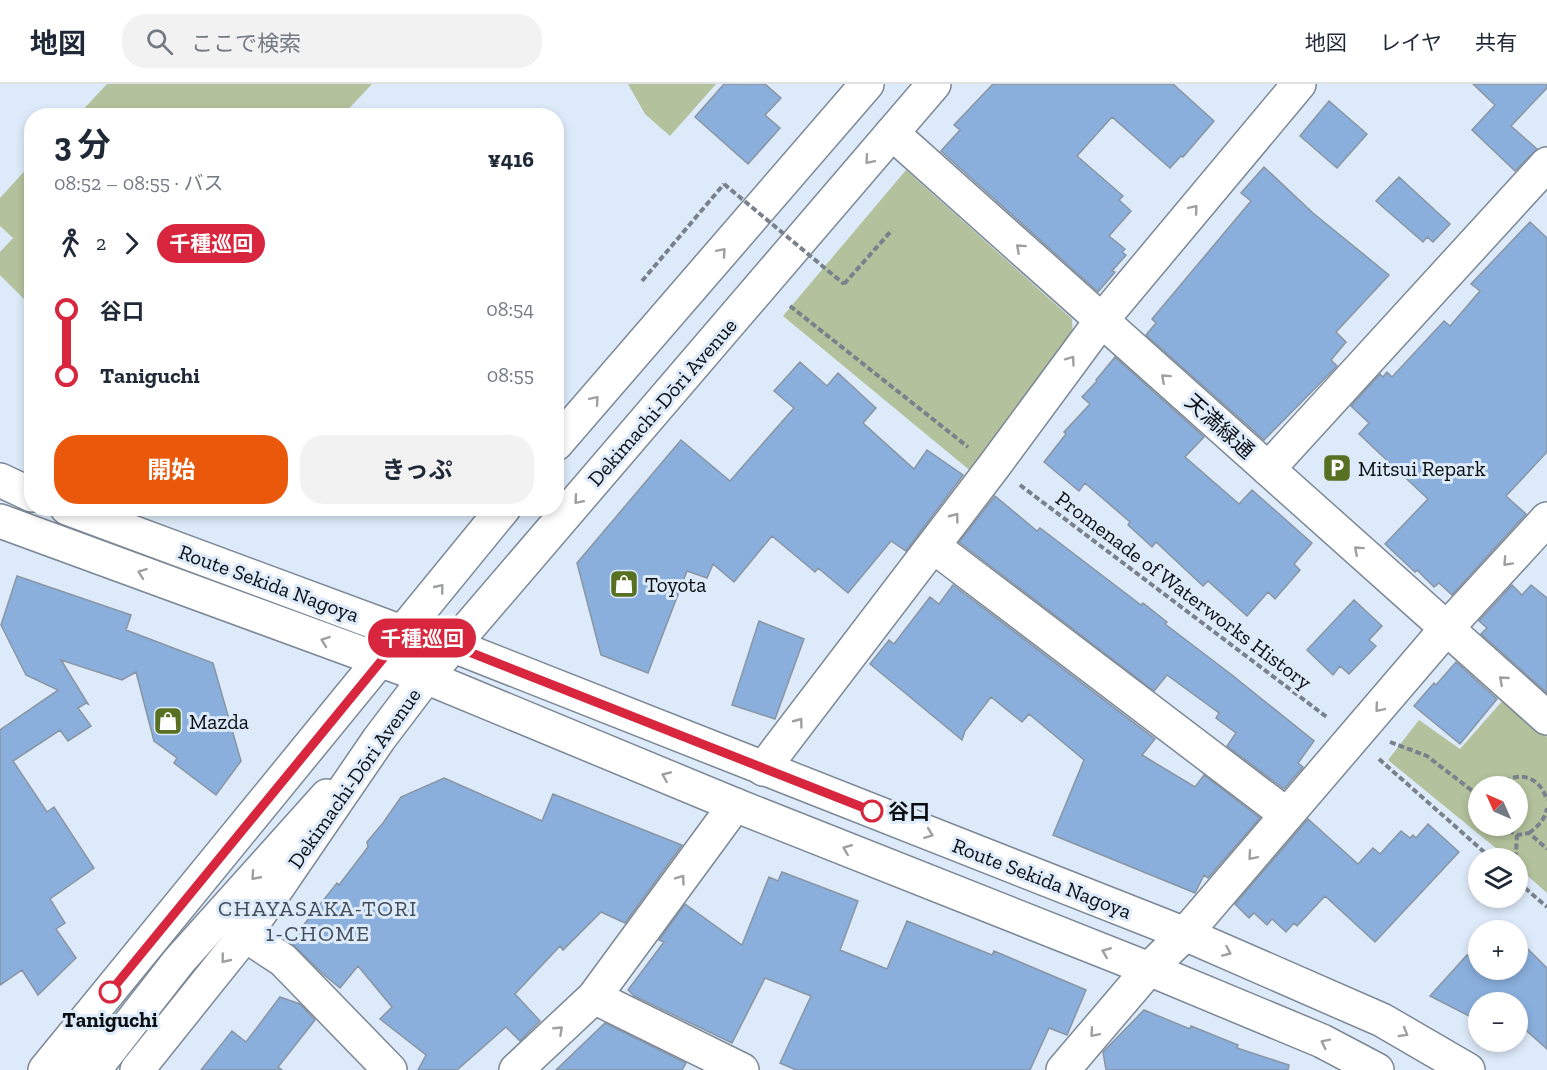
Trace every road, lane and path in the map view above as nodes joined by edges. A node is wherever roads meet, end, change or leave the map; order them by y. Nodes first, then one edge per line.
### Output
1 (867, 84) edge
2 (934, 84) edge
3 (1299, 84) edge
4 (892, 134) junction
5 (1547, 164) edge
6 (892, 230) dead end
7 (642, 281) dead end
8 (790, 306) dead end
9 (1101, 321) junction
10 (564, 435) edge
11 (974, 451) dead end
12 (1268, 469) junction
13 (0, 480) edge
14 (1012, 480) dead end
15 (24, 491) edge
16 (89, 516) edge
17 (498, 516) edge
18 (1547, 519) edge
19 (0, 521) edge
20 (933, 546) junction
21 (1446, 629) junction
22 (404, 633) junction
23 (454, 646) junction
24 (380, 661) junction
25 (426, 677) junction
26 (1547, 718) edge
27 (1337, 725) dead end
28 (379, 739) junction
29 (1382, 739) dead end
30 (1373, 754) dead end
31 (763, 769) junction
32 (1528, 778) edge
33 (1468, 788) edge
34 (1547, 800) edge
35 (735, 805) junction
36 (1547, 808) edge
37 (1287, 815) junction
38 (1529, 833) joint
39 (1480, 848) edge
40 (1547, 849) edge
41 (1528, 891) edge
42 (1547, 907) edge
43 (245, 934) junction
44 (1185, 934) junction
45 (1149, 969) junction
46 (110, 992) junction
47 (594, 997) junction
48 (1364, 1067) edge
49 (45, 1070) edge
50 (68, 1070) edge
51 (94, 1070) edge
52 (137, 1070) edge
53 (390, 1070) edge
54 (516, 1070) edge
55 (742, 1070) edge
56 (1065, 1070) edge
57 (1468, 1070) edge

10 -> 1 main road
2 - 4 main road, Dekimachi-Dōri Avenue
9 -> 3 main road
9 -> 4 main road, 天満緑通
4 -> 23 main road, Dekimachi-Dōri Avenue
5 - 12 main road
6 - 7 path, bridge
8 - 11 path
12 -> 9 main road, 天満緑通
20 -> 9 main road
21 -> 12 main road, 天満緑通
13 - 15 main road
14 - 27 path, Promenade of Waterworks History
16 - 22 main road, Route Sekida Nagoya
22 -> 17 main road
18 -> 21 main road
24 -> 19 main road, Route Sekida Nagoya
31 -> 20 main road
20 - 37 main road
26 -> 21 main road, 天満緑通
21 -> 37 main road
22 - 23 main road, Route Sekida Nagoya
22 - 24 main road
23 - 25 main road, Dekimachi-Dōri Avenue
23 - 31 main road, Route Sekida Nagoya
24 - 25 main road, Route Sekida Nagoya
24 - 46 main road
25 - 28 main road, Dekimachi-Dōri Avenue
35 -> 25 main road, Route Sekida Nagoya
28 - 43 main road, Dekimachi-Dōri Avenue
28 -> 51 main road
29 - 33 path
30 - 39 path
31 -> 44 main road, Route Sekida Nagoya
32 - 34 path
45 -> 35 main road, Route Sekida Nagoya
47 -> 35 main road
36 - 38 path
37 -> 44 main road
38 - 40 path
41 - 42 path
43 -> 52 main road, Dekimachi-Dōri Avenue
43 - 53 main road
44 - 45 main road
44 -> 57 main road, Route Sekida Nagoya
48 -> 45 main road, Route Sekida Nagoya
45 -> 56 main road
46 - 49 main road
46 - 50 main road
54 -> 47 main road
47 - 55 main road

